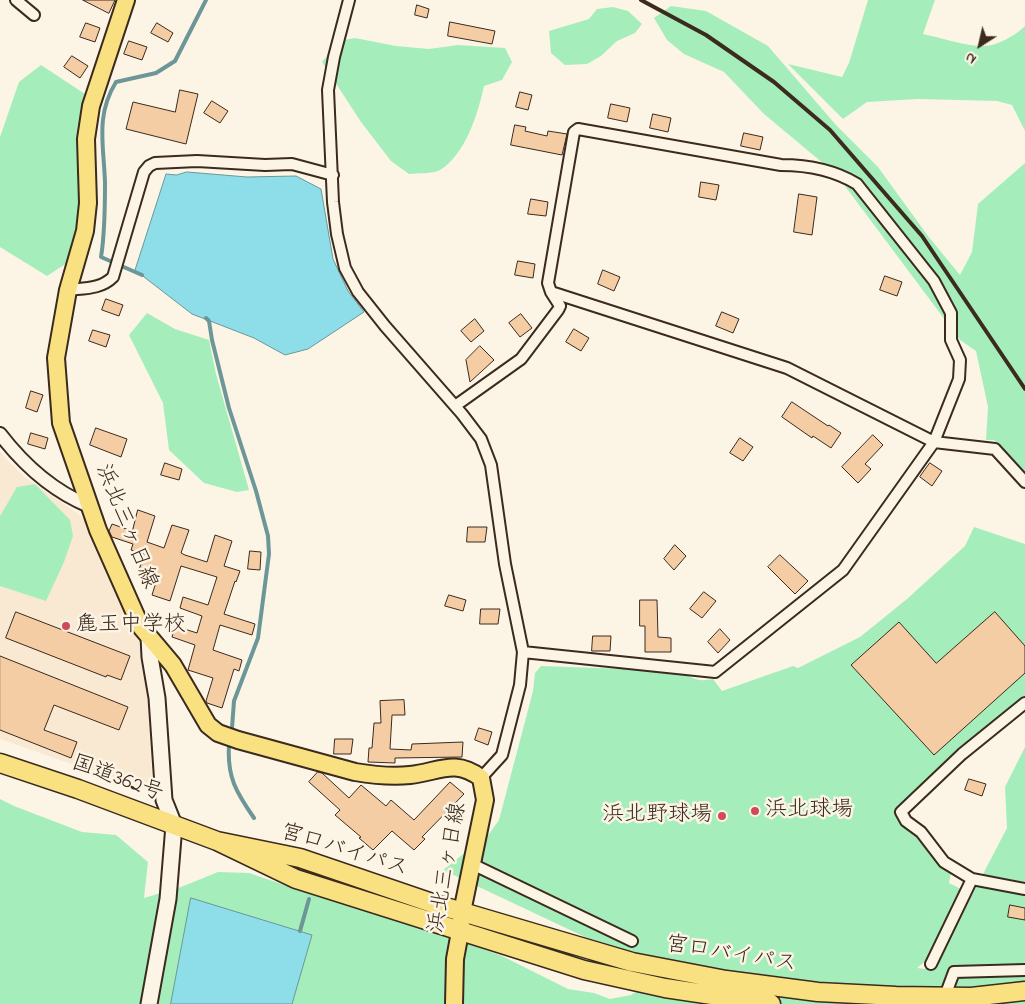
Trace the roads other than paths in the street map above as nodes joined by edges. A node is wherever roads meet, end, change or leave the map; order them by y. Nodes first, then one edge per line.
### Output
1 (16, 0) edge
2 (126, 0) edge
3 (349, 0) edge
4 (34, 15) dead end
5 (333, 175) junction
6 (68, 290) junction
7 (551, 292) junction
8 (455, 406) junction
9 (0, 434) edge
10 (934, 442) junction
11 (1025, 482) edge
12 (89, 506) junction
13 (149, 637) junction
14 (524, 652) junction
15 (1025, 703) edge
16 (0, 763) edge
17 (481, 778) junction
18 (174, 825) junction
19 (217, 841) junction
20 (472, 864) junction
21 (972, 879) junction
22 (1025, 889) edge
23 (462, 912) junction
24 (460, 932) junction
25 (632, 941) dead end
26 (931, 964) dead end
27 (1025, 970) edge
28 (1025, 992) edge
29 (945, 996) junction
30 (149, 1004) edge
31 (454, 1004) edge
32 (771, 1004) edge

1 - 4 street
2 - 6 main road, 浜北三ヶ日線
3 - 5 street
5 - 6 street
5 - 8 street
6 - 12 main road, 浜北三ヶ日線
7 - 8 street
7 - 10 street
7 - 10 street
8 - 14 street
9 - 12 street
10 - 11 street
10 - 14 street
12 - 13 main road, 浜北三ヶ日線
13 - 17 main road, 浜北三ヶ日線
13 - 18 main road
14 - 17 street
15 - 21 street
16 - 18 highway, 国道362号
17 - 20 main road, 浜北三ヶ日線
18 - 19 highway, 国道362号
18 - 30 main road
19 - 23 highway, 宮口バイパス
19 - 24 highway, 宮口バイパス
20 - 23 main road, 浜北三ヶ日線
20 - 25 street
21 - 22 street
21 - 26 street
23 - 24 main road, 浜北三ヶ日線
23 - 29 highway, 宮口バイパス
24 - 31 main road, 浜北三ヶ日線
24 - 32 highway, 宮口バイパス
27 - 29 street
28 - 29 highway, 宮口バイパス

